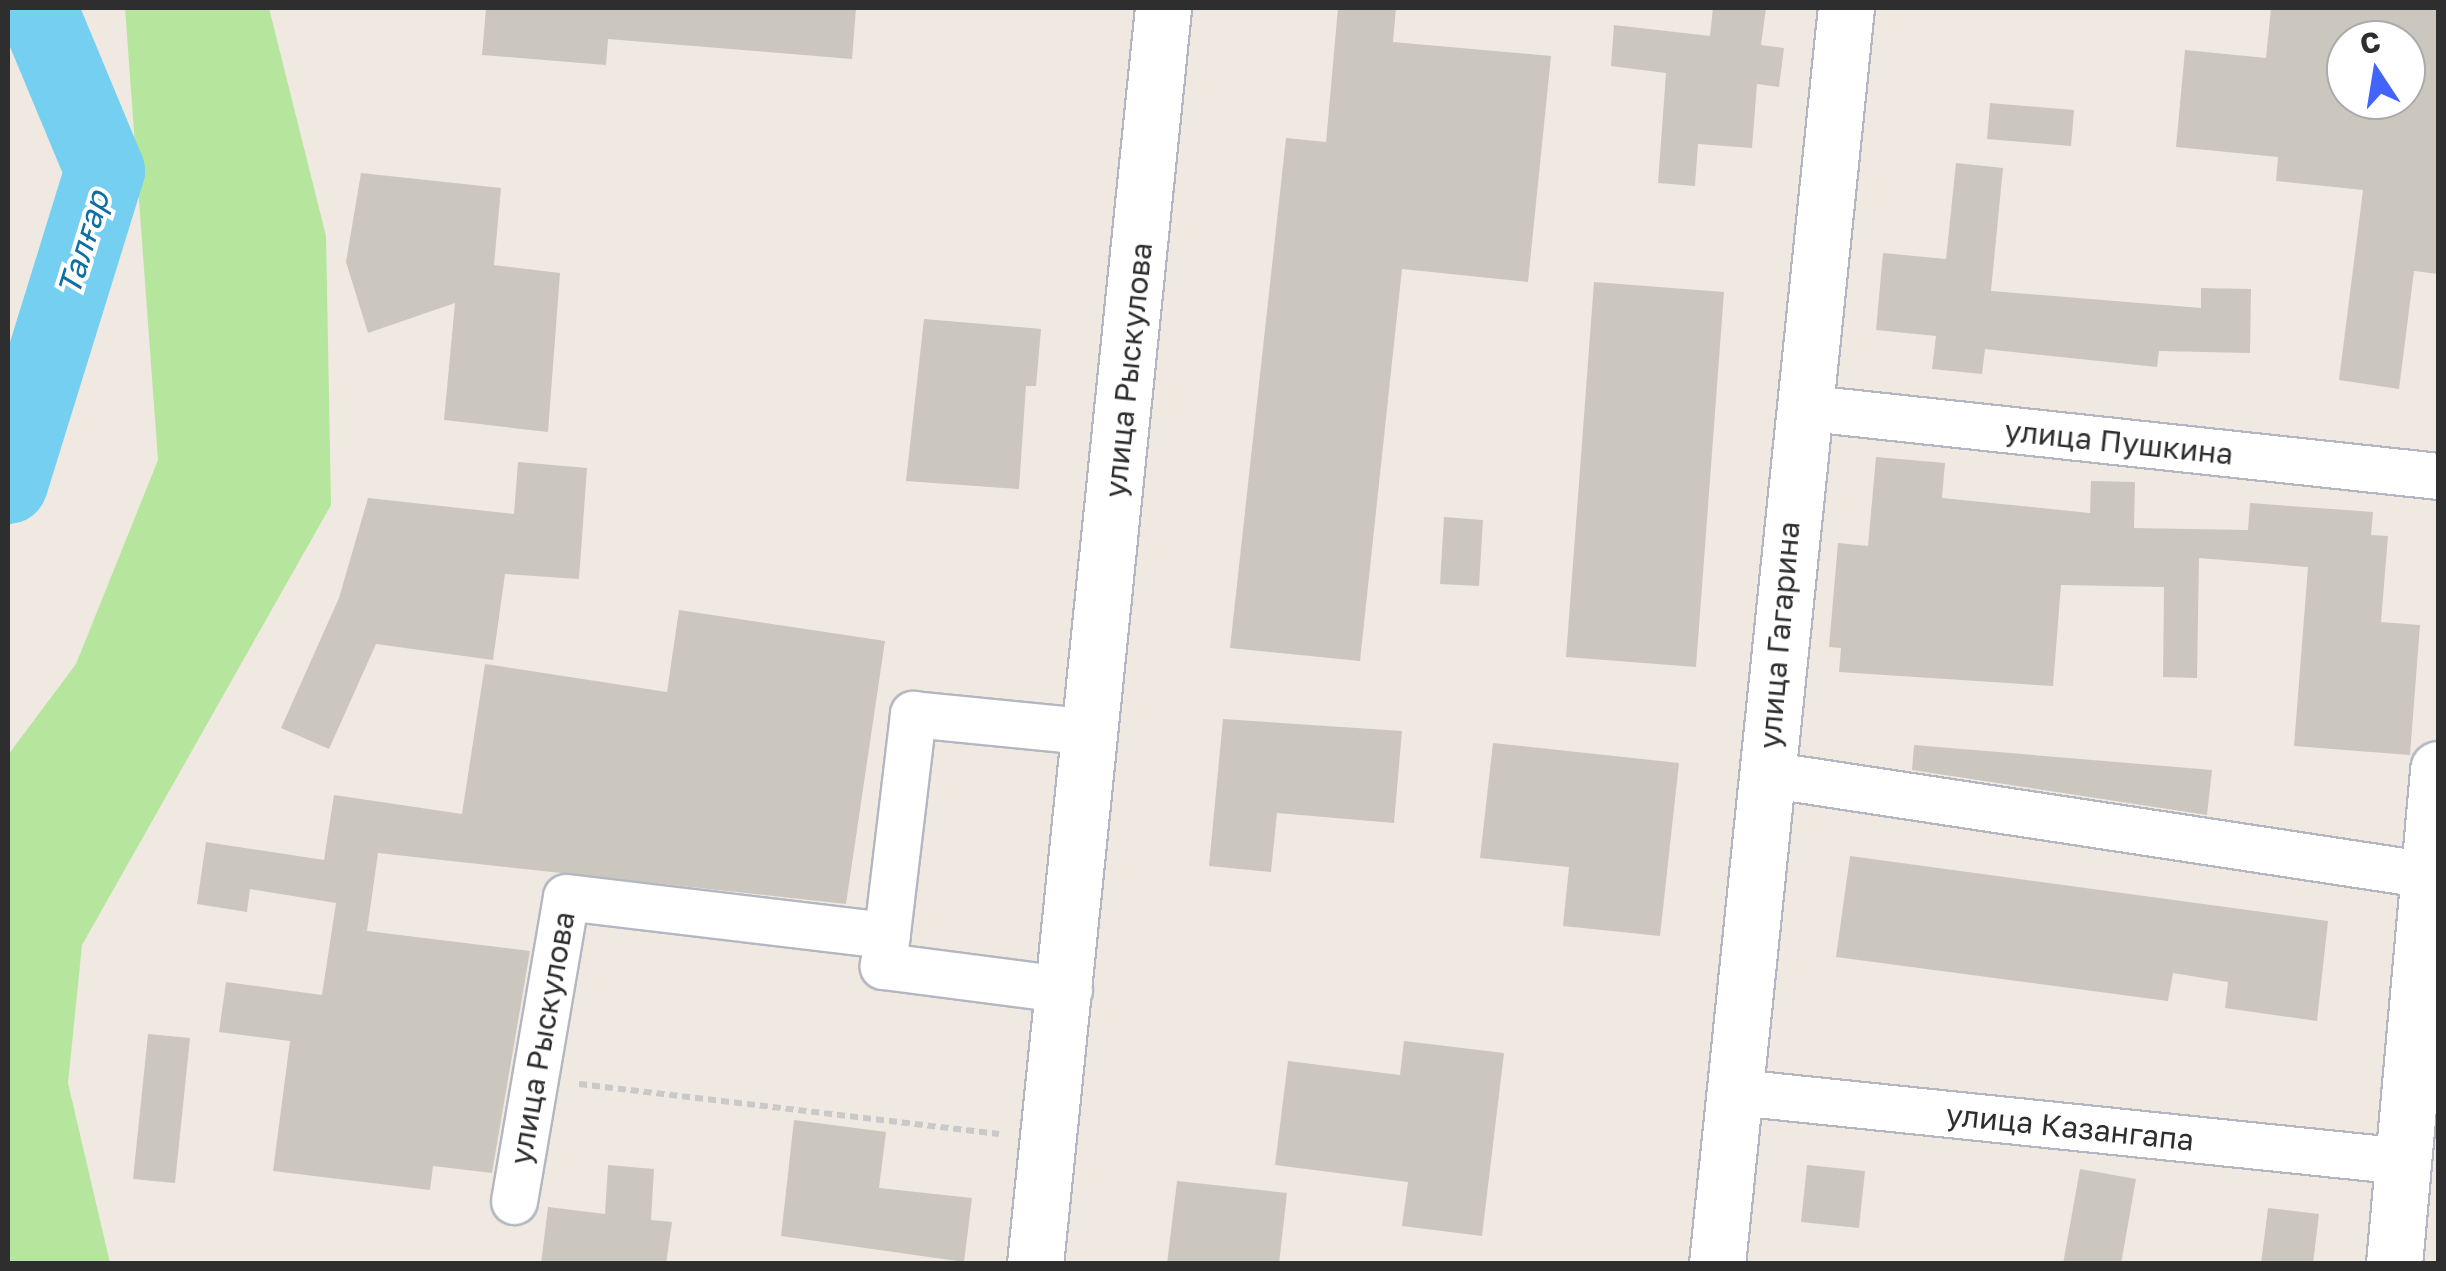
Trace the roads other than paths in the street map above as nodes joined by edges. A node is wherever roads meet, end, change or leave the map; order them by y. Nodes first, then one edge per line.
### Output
1 (1163, 8) edge
2 (1846, 8) edge
3 (1800, 407) junction
4 (2438, 476) edge
5 (1093, 732) junction
6 (2438, 770) edge
7 (1766, 774) junction
8 (2429, 875) junction
9 (887, 935) junction
10 (1069, 990) junction
11 (1737, 1092) junction
12 (2404, 1161) junction
13 (514, 1201) dead end
14 (1035, 1264) edge
15 (1717, 1264) edge
16 (2394, 1264) edge

1 - 5 main road, улица Рыскулова
2 - 3 main road, улица Гагарина
3 - 4 street, улица Пушкина
3 - 7 main road, улица Гагарина
5 - 9 street
5 - 10 main road, улица Рыскулова
6 - 8 main road
7 - 8 street
7 - 11 main road, улица Гагарина
8 - 12 main road
9 - 10 street
9 - 13 street, улица Рыскулова
10 - 14 main road, улица Рыскулова
11 - 12 street, улица Казангапа
11 - 15 main road, улица Гагарина
12 - 16 main road

